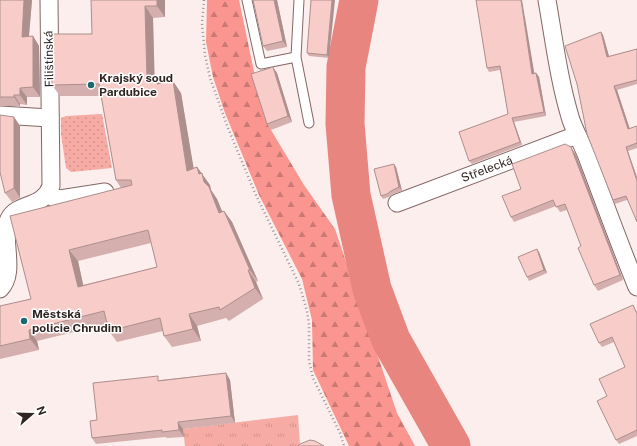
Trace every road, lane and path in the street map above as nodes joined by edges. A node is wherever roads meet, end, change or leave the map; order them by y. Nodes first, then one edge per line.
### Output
1 (49, 0) edge
2 (204, 0) edge
3 (247, 0) edge
4 (299, 0) edge
5 (547, 0) edge
6 (296, 57) junction
7 (0, 115) edge
8 (50, 118) junction
9 (310, 123) dead end
10 (577, 135) junction
11 (105, 192) edge
12 (48, 194) junction
13 (397, 203) dead end
14 (637, 287) edge
15 (0, 289) edge
16 (344, 446) edge

1 - 8 street, Filištínská
2 - 16 path
3 - 6 lane
4 - 6 lane
5 - 10 street
6 - 9 lane
7 - 8 street
8 - 12 street, Filištínská
10 - 13 street, Střelecká
10 - 14 street
11 - 12 street
12 - 15 street

